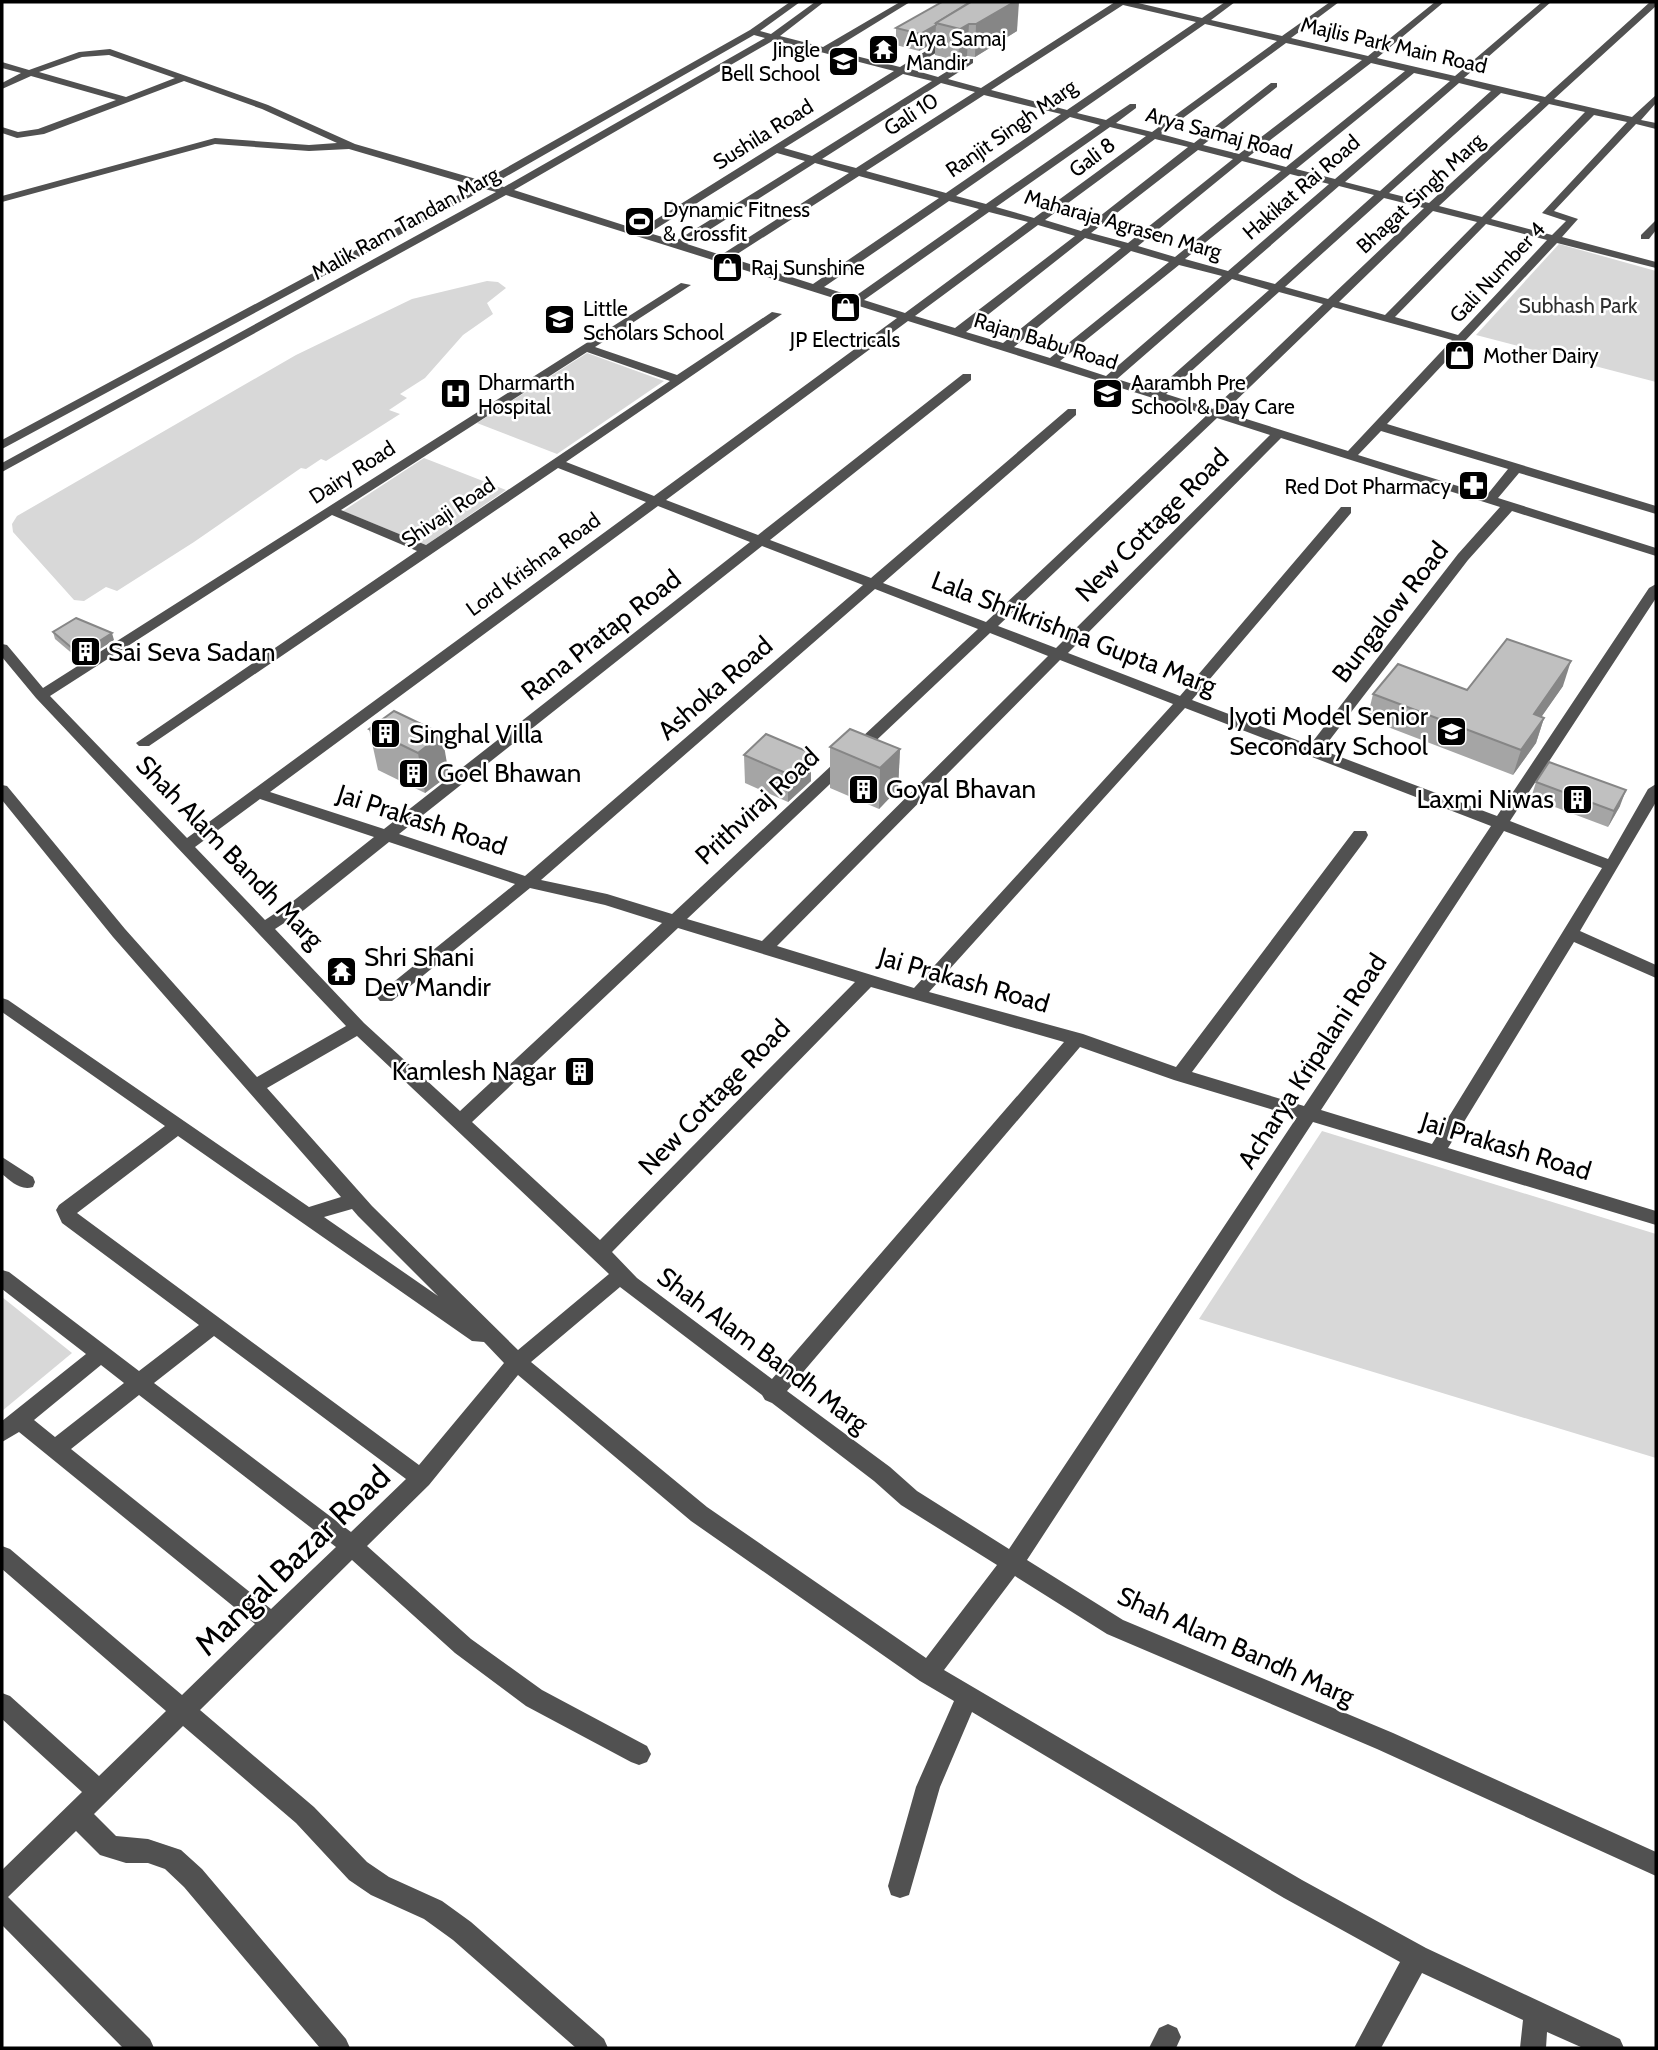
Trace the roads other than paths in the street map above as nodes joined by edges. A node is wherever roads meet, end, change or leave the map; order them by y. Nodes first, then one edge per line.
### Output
1 (796, 2) edge
2 (820, 2) edge
3 (906, 2) edge
4 (1122, 2) edge
5 (1231, 2) edge
6 (1335, 2) edge
7 (1440, 2) edge
8 (1547, 2) edge
9 (1654, 2) edge
10 (1203, 20) junction
11 (970, 28) edge
12 (753, 32) junction
13 (773, 37) junction
14 (1284, 39) junction
15 (825, 50) junction
16 (1370, 59) junction
17 (970, 61) edge
18 (2, 65) edge
19 (1413, 69) junction
20 (901, 70) junction
21 (30, 74) junction
22 (184, 78) junction
23 (1457, 79) junction
24 (942, 81) junction
25 (1274, 85) dead end
26 (2, 86) edge
27 (1499, 89) junction
28 (983, 91) junction
29 (1656, 98) edge
30 (1488, 99) junction
31 (127, 100) junction
32 (1548, 100) junction
33 (1133, 106) dead end
34 (1538, 110) junction
35 (1592, 111) junction
36 (1067, 113) junction
37 (1634, 121) junction
38 (1108, 123) junction
39 (1656, 126) edge
40 (2, 130) edge
41 (1153, 135) junction
42 (351, 146) junction
43 (1195, 146) junction
44 (775, 149) junction
45 (1240, 158) junction
46 (815, 160) junction
47 (858, 171) junction
48 (1289, 171) junction
49 (1335, 183) junction
50 (484, 185) junction
51 (505, 191) junction
52 (1382, 195) junction
53 (947, 196) junction
54 (2, 199) edge
55 (989, 207) junction
56 (1430, 208) junction
57 (1040, 220) junction
58 (1483, 221) junction
59 (1656, 223) edge
60 (641, 233) junction
61 (1083, 233) junction
62 (1645, 237) dead end
63 (1554, 239) junction
64 (678, 245) junction
65 (1131, 246) junction
66 (723, 259) junction
67 (1179, 260) junction
68 (1656, 265) edge
69 (1231, 275) junction
70 (685, 285) dead end
71 (815, 288) junction
72 (1278, 288) junction
73 (855, 301) junction
74 (1331, 303) junction
75 (776, 314) dead end
76 (907, 317) junction
77 (1386, 320) junction
78 (957, 332) junction
79 (1460, 339) junction
80 (586, 348) junction
81 (1006, 348) junction
82 (1052, 362) junction
83 (967, 377) dead end
84 (679, 380) junction
85 (1108, 380) junction
86 (1157, 396) junction
87 (1072, 412) dead end
88 (1214, 413) junction
89 (1379, 426) junction
90 (1278, 434) junction
91 (2, 445) edge
92 (1350, 456) junction
93 (557, 463) junction
94 (2, 468) edge
95 (1513, 472) dead end
96 (655, 500) junction
97 (1490, 500) junction
98 (1509, 506) junction
99 (331, 510) junction
100 (1346, 510) dead end
101 (1656, 510) edge
102 (762, 540) junction
103 (428, 551) junction
104 (1656, 552) edge
105 (874, 583) junction
106 (1656, 588) edge
107 (987, 627) junction
108 (2, 648) edge
109 (1059, 655) junction
110 (41, 695) junction
111 (1184, 701) junction
112 (144, 743) dead end
113 (1313, 751) junction
114 (1656, 789) edge
115 (2, 790) edge
116 (257, 793) junction
117 (1500, 825) junction
118 (384, 835) junction
119 (1360, 835) dead end
120 (186, 846) junction
121 (1612, 866) junction
122 (527, 882) junction
123 (674, 920) junction
124 (263, 929) junction
125 (1570, 933) junction
126 (765, 948) junction
127 (1656, 972) edge
128 (867, 980) junction
129 (916, 995) junction
130 (386, 997) dead end
131 (2, 1004) edge
132 (358, 1027) junction
133 (1077, 1039) junction
134 (1181, 1075) junction
135 (256, 1087) junction
136 (1308, 1114) junction
137 (459, 1122) junction
138 (177, 1127) junction
139 (1436, 1152) junction
140 (2, 1164) edge
141 (26, 1182) dead end
142 (356, 1200) junction
143 (306, 1216) junction
144 (1656, 1218) edge
145 (600, 1252) junction
146 (621, 1275) junction
147 (2, 1278) edge
148 (215, 1324) junction
149 (100, 1354) junction
150 (517, 1362) junction
151 (138, 1383) junction
152 (772, 1394) junction
153 (10, 1427) edge
154 (55, 1449) junction
155 (421, 1478) junction
156 (352, 1546) junction
157 (2, 1556) edge
158 (1012, 1563) junction
159 (272, 1624) junction
160 (928, 1673) junction
161 (967, 1697) junction
162 (2, 1704) edge
163 (182, 1712) junction
164 (639, 1754) dead end
165 (100, 1793) junction
166 (77, 1815) junction
167 (1656, 1864) edge
168 (900, 1886) dead end
169 (2, 1887) edge
170 (2, 1907) edge
171 (1417, 1957) junction
172 (1536, 2013) junction
173 (141, 2048) edge
174 (337, 2048) edge
175 (595, 2048) edge
176 (1367, 2048) edge
177 (1533, 2048) edge
178 (1611, 2048) edge

1 - 12 street, Malik Ram Tandan Marg
2 - 13 street, Malik Ram Tandan Marg
3 - 15 street
4 - 10 street, Majlis Park Main Road
4 - 28 street, Gali 10
5 - 10 street, Ranjit Singh Marg
6 - 14 street, Gali 8
7 - 16 street
8 - 23 street, Hakikat Rai Road
9 - 32 street, Bhagat Singh Marg
10 - 14 street, Majlis Park Main Road
10 - 36 street, Ranjit Singh Marg
11 - 20 street, Sushila Road
12 - 13 street, Arya Samaj Road
12 - 50 street, Malik Ram Tandan Marg
13 - 15 street, Arya Samaj Road
13 - 51 street, Malik Ram Tandan Marg
14 - 16 street, Majlis Park Main Road
14 - 41 street, Gali 8
15 - 20 street, Arya Samaj Road
16 - 19 street, Majlis Park Main Road
16 - 45 street
17 - 24 street
18 - 21 street
19 - 23 street, Majlis Park Main Road
19 - 48 street
20 - 24 street, Arya Samaj Road
20 - 44 street, Sushila Road
21 - 22 street
21 - 26 street
21 - 31 street
22 - 31 street
22 - 42 street
23 - 27 street, Majlis Park Main Road
23 - 49 street, Hakikat Rai Road
24 - 28 street, Arya Samaj Road
24 - 46 street
25 - 43 street
27 - 30 street
27 - 32 street, Majlis Park Main Road
28 - 36 street, Arya Samaj Road
28 - 47 street, Gali 10
29 - 37 street, Gali Number 4
30 - 34 street
30 - 52 street
31 - 40 street
32 - 34 street, Bhagat Singh Marg
32 - 35 street, Majlis Park Main Road
33 - 38 street
34 - 56 street, Bhagat Singh Marg
35 - 37 street, Majlis Park Main Road
35 - 58 street
36 - 38 street, Arya Samaj Road
36 - 53 street, Ranjit Singh Marg
37 - 39 street, Majlis Park Main Road
37 - 63 street, Gali Number 4
38 - 41 street, Arya Samaj Road
38 - 55 street
41 - 43 street, Arya Samaj Road
41 - 57 street, Gali 8
42 - 50 street, Rajan Babu Road
42 - 54 street
43 - 45 street, Arya Samaj Road
43 - 61 street
44 - 46 street, Maharaja Agrasen Marg
44 - 60 street, Sushila Road
45 - 48 street, Arya Samaj Road
45 - 65 street
46 - 47 street, Maharaja Agrasen Marg
46 - 64 street
47 - 53 street, Maharaja Agrasen Marg
47 - 66 street, Gali 10
48 - 49 street, Arya Samaj Road
48 - 67 street
49 - 52 street, Arya Samaj Road
49 - 69 street, Hakikat Rai Road
50 - 51 street, Rajan Babu Road
50 - 91 street, Malik Ram Tandan Marg
51 - 60 street, Rajan Babu Road
51 - 94 street, Malik Ram Tandan Marg
52 - 56 street, Arya Samaj Road
52 - 72 street
53 - 55 street, Maharaja Agrasen Marg
53 - 71 street, Ranjit Singh Marg
55 - 57 street, Maharaja Agrasen Marg
55 - 73 street
56 - 58 street, Arya Samaj Road
56 - 74 street, Bhagat Singh Marg
57 - 61 street, Maharaja Agrasen Marg
57 - 76 street, Gali 8
58 - 63 street, Arya Samaj Road
58 - 77 street
59 - 62 street
60 - 64 street, Rajan Babu Road
61 - 65 street, Maharaja Agrasen Marg
61 - 78 street
63 - 68 street, Arya Samaj Road
63 - 79 street, Gali Number 4
64 - 66 street, Rajan Babu Road
65 - 67 street, Maharaja Agrasen Marg
65 - 81 street
66 - 71 street, Rajan Babu Road
67 - 69 street, Maharaja Agrasen Marg
67 - 82 street
69 - 72 street, Maharaja Agrasen Marg
69 - 85 street, Hakikat Rai Road
70 - 80 street, Dairy Road
71 - 73 street, Rajan Babu Road
72 - 74 street, Maharaja Agrasen Marg
72 - 86 street
73 - 76 street, Rajan Babu Road
74 - 77 street, Maharaja Agrasen Marg
74 - 88 street, Bhagat Singh Marg
75 - 84 street, Shivaji Road
76 - 78 street, Rajan Babu Road
76 - 96 street, Lord Krishna Road
77 - 79 street, Maharaja Agrasen Marg
78 - 81 street, Rajan Babu Road
79 - 89 street, Gali Number 4
80 - 84 street
80 - 99 street, Dairy Road
81 - 82 street, Rajan Babu Road
82 - 85 street, Rajan Babu Road
83 - 102 street, Rana Pratap Road
84 - 93 street, Shivaji Road
85 - 86 street, Rajan Babu Road
86 - 88 street, Rajan Babu Road
87 - 105 street, Ashoka Road
88 - 90 street, Rajan Babu Road
88 - 107 street, Prithviraj Road
89 - 92 street, Gali Number 4
89 - 101 street
90 - 92 street, Rajan Babu Road
90 - 109 street, New Cottage Road
92 - 97 street, Rajan Babu Road
93 - 96 street, Lala Shrikrishna Gupta Marg
93 - 103 street, Shivaji Road
95 - 97 street
96 - 102 street, Lala Shrikrishna Gupta Marg
96 - 116 street, Lord Krishna Road
97 - 98 street, Rajan Babu Road
98 - 104 street, Rajan Babu Road
98 - 113 street, Bungalow Road
99 - 103 street
99 - 110 street, Dairy Road
100 - 111 street
102 - 105 street, Lala Shrikrishna Gupta Marg
102 - 118 street, Rana Pratap Road
103 - 112 street, Shivaji Road
105 - 107 street, Lala Shrikrishna Gupta Marg
105 - 122 street, Ashoka Road
106 - 117 street, Acharya Kripalani Road
107 - 109 street, Lala Shrikrishna Gupta Marg
107 - 123 street, Prithviraj Road
108 - 110 street, Shah Alam Bandh Marg
109 - 111 street, Lala Shrikrishna Gupta Marg
109 - 126 street, New Cottage Road
110 - 120 street, Shah Alam Bandh Marg
111 - 113 street, Lala Shrikrishna Gupta Marg
111 - 129 street
113 - 117 street, Lala Shrikrishna Gupta Marg
114 - 121 street
115 - 135 street
116 - 118 street, Jai Prakash Road
116 - 120 street, Lord Krishna Road
117 - 121 street, Lala Shrikrishna Gupta Marg
117 - 136 street, Acharya Kripalani Road
118 - 122 street, Jai Prakash Road
118 - 124 street, Rana Pratap Road
119 - 134 street
120 - 124 street, Shah Alam Bandh Marg
121 - 125 street
122 - 123 street, Jai Prakash Road
122 - 130 street, Ashoka Road
123 - 126 street, Jai Prakash Road
123 - 137 street, Prithviraj Road
124 - 132 street, Shah Alam Bandh Marg
125 - 127 street
125 - 139 street
126 - 128 street, Jai Prakash Road
128 - 129 street, Jai Prakash Road
128 - 145 street, New Cottage Road
129 - 133 street, Jai Prakash Road
131 - 138 street
132 - 135 street
132 - 137 street, Shah Alam Bandh Marg
133 - 134 street, Jai Prakash Road
133 - 152 street
134 - 136 street, Jai Prakash Road
135 - 142 street
136 - 139 street, Jai Prakash Road
136 - 158 street, Acharya Kripalani Road
137 - 145 street, Shah Alam Bandh Marg
138 - 143 street
138 - 148 street
139 - 144 street, Jai Prakash Road
140 - 141 street
142 - 143 street
142 - 150 street
143 - 150 street
145 - 146 street, Shah Alam Bandh Marg
146 - 150 street, Mangal Bazar Road
146 - 152 street, Shah Alam Bandh Marg
147 - 149 street
148 - 151 street
148 - 155 street
149 - 151 street
149 - 153 street
150 - 155 street, Mangal Bazar Road
150 - 160 street
151 - 154 street
151 - 156 street
152 - 158 street, Shah Alam Bandh Marg
153 - 154 street
154 - 159 street
155 - 156 street, Mangal Bazar Road
156 - 159 street, Mangal Bazar Road
156 - 164 street
157 - 163 street
158 - 160 street, Acharya Kripalani Road
158 - 167 street, Shah Alam Bandh Marg
159 - 163 street, Mangal Bazar Road
160 - 161 street
161 - 168 street
161 - 171 street
162 - 165 street
163 - 165 street, Mangal Bazar Road
163 - 175 street
165 - 166 street, Mangal Bazar Road
166 - 169 street, Mangal Bazar Road
166 - 174 street
170 - 173 street
171 - 172 street
171 - 176 street
172 - 177 street
172 - 178 street

